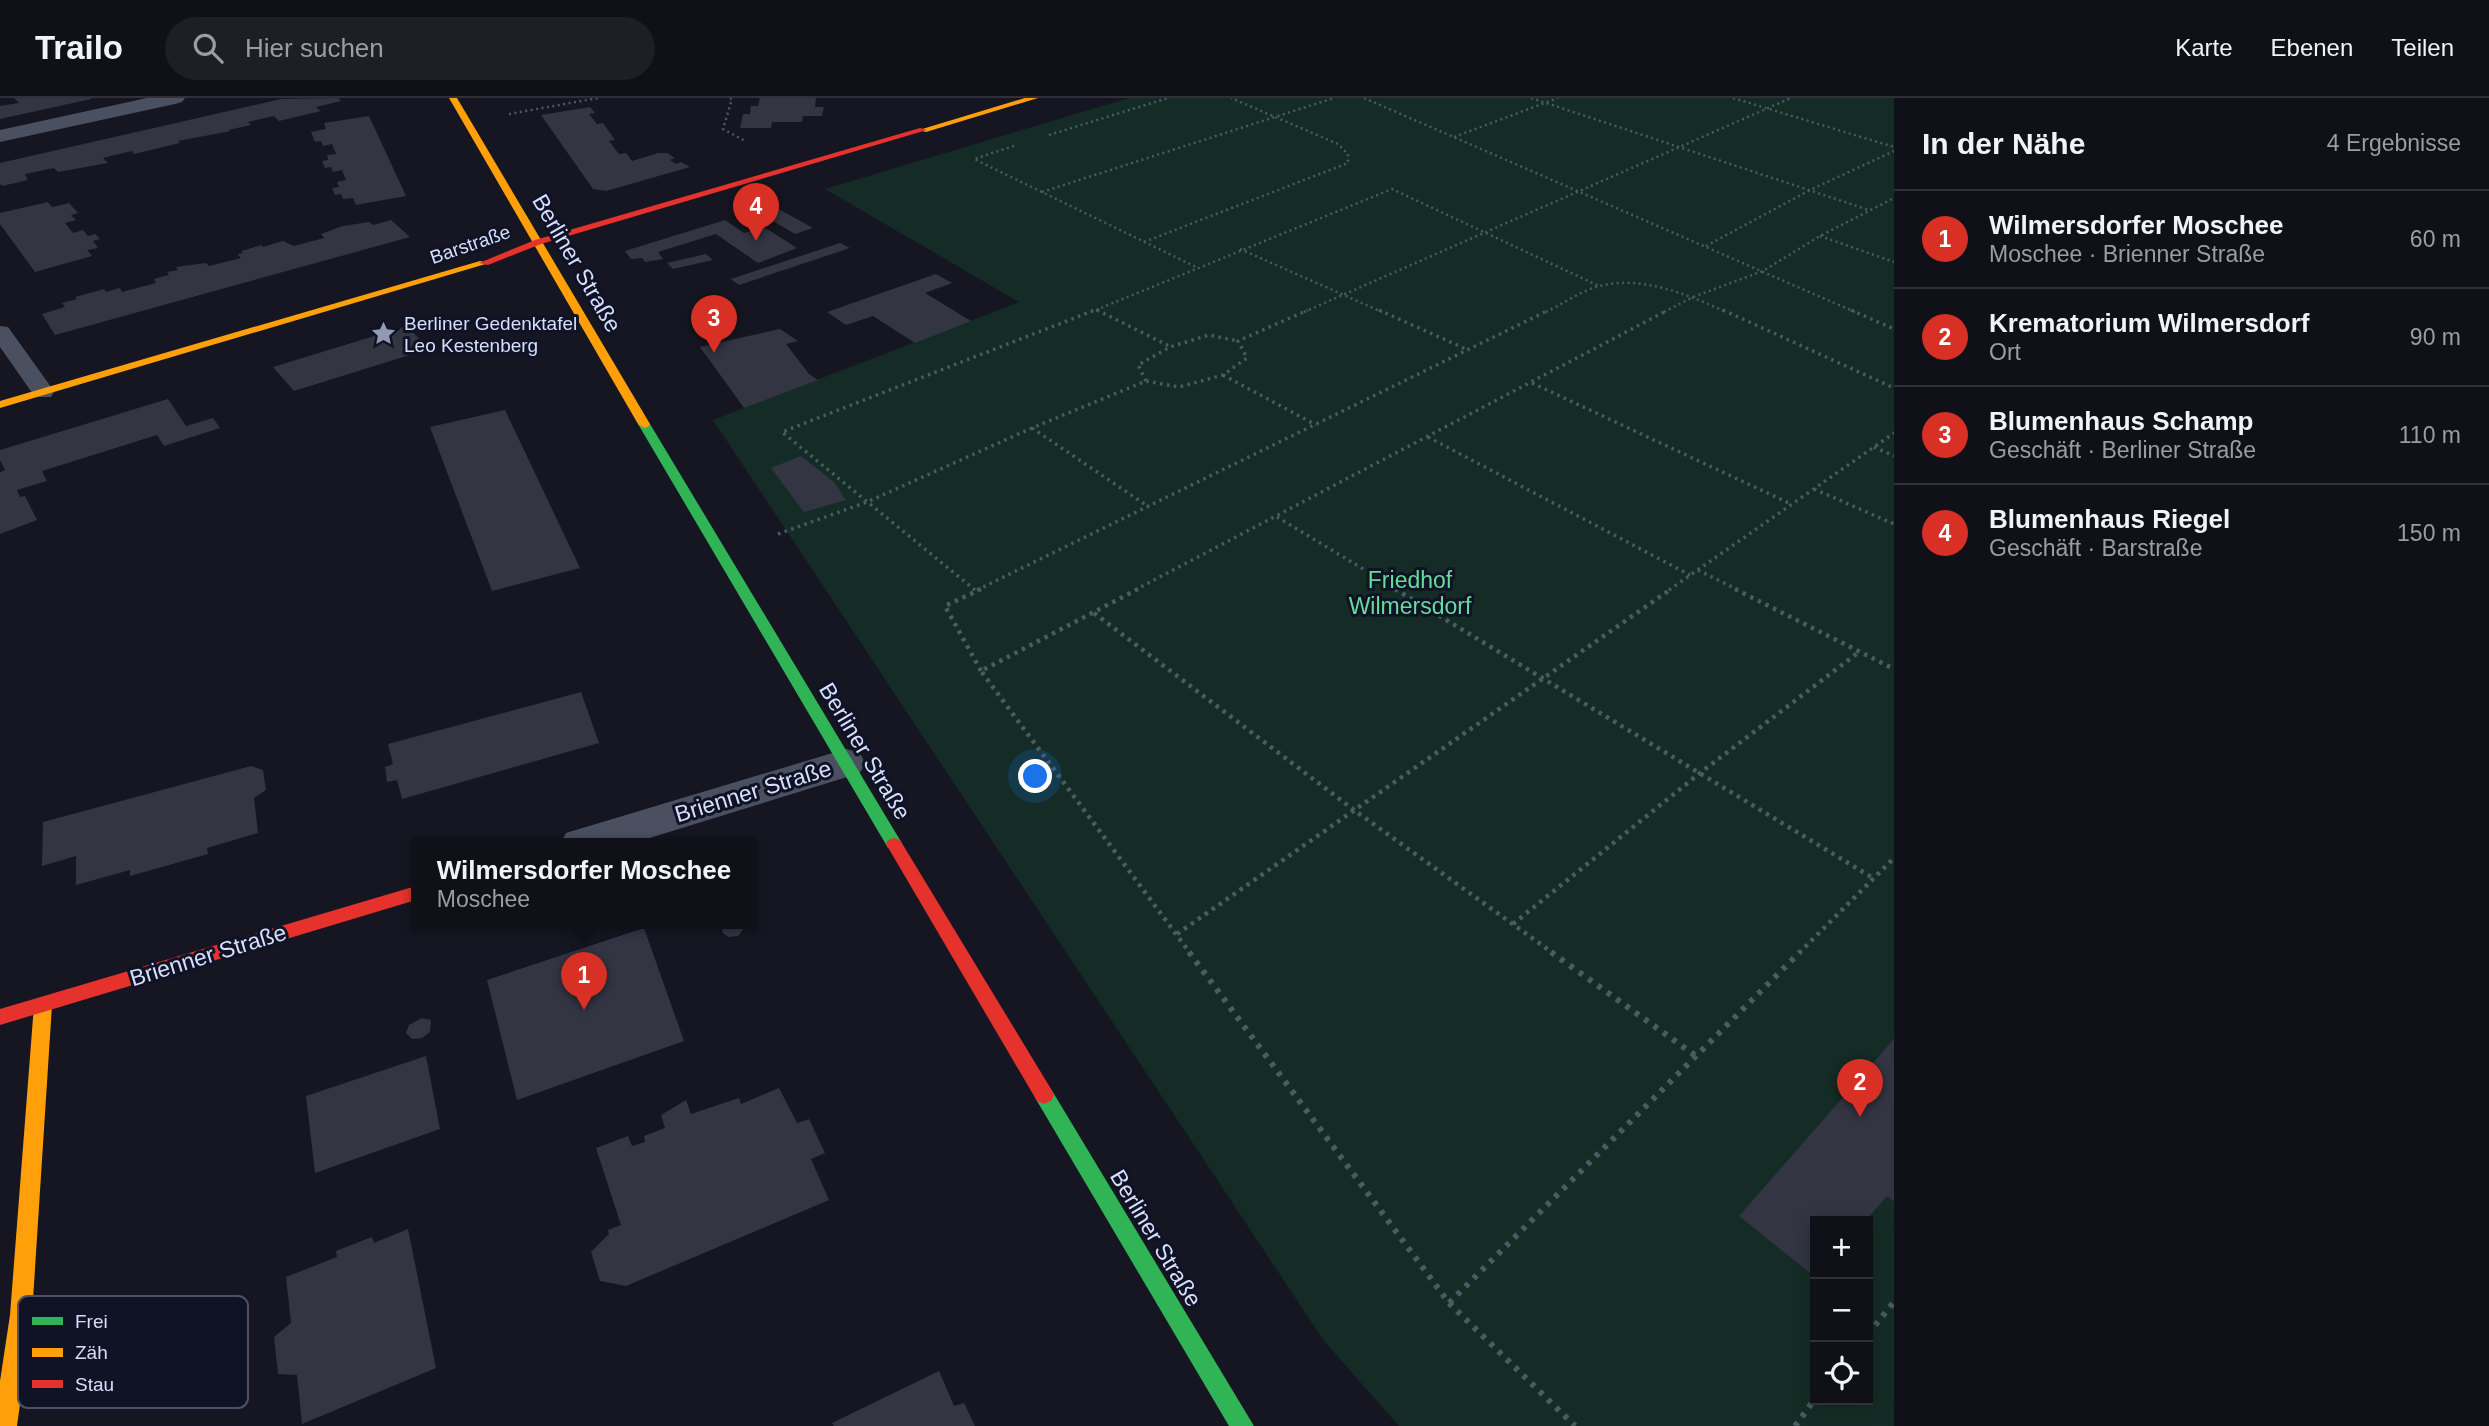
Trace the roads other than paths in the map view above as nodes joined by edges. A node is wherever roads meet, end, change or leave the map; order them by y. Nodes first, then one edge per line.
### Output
1 (174, 98) edge
2 (453, 98) edge
3 (1034, 98) edge
4 (0, 136) edge
5 (538, 242) junction
6 (0, 332) edge
7 (43, 393) junction
8 (0, 405) edge
9 (846, 763) junction
10 (600, 838) edge
11 (411, 895) edge
12 (43, 1005) junction
13 (0, 1017) edge
14 (22, 1296) edge
15 (18, 1336) edge
16 (5, 1426) edge
17 (1242, 1426) edge

1 - 4 street
2 - 5 street, Berliner Straße
3 - 5 street, Barstraße
5 - 7 street, Barstraße
5 - 9 street, Berliner Straße
6 - 7 lane
7 - 8 street, Barstraße
9 - 10 street, Brienner Straße
9 - 17 street, Berliner Straße
11 - 12 street, Brienner Straße
12 - 13 street, Brienner Straße
12 - 14 street
15 - 16 street

